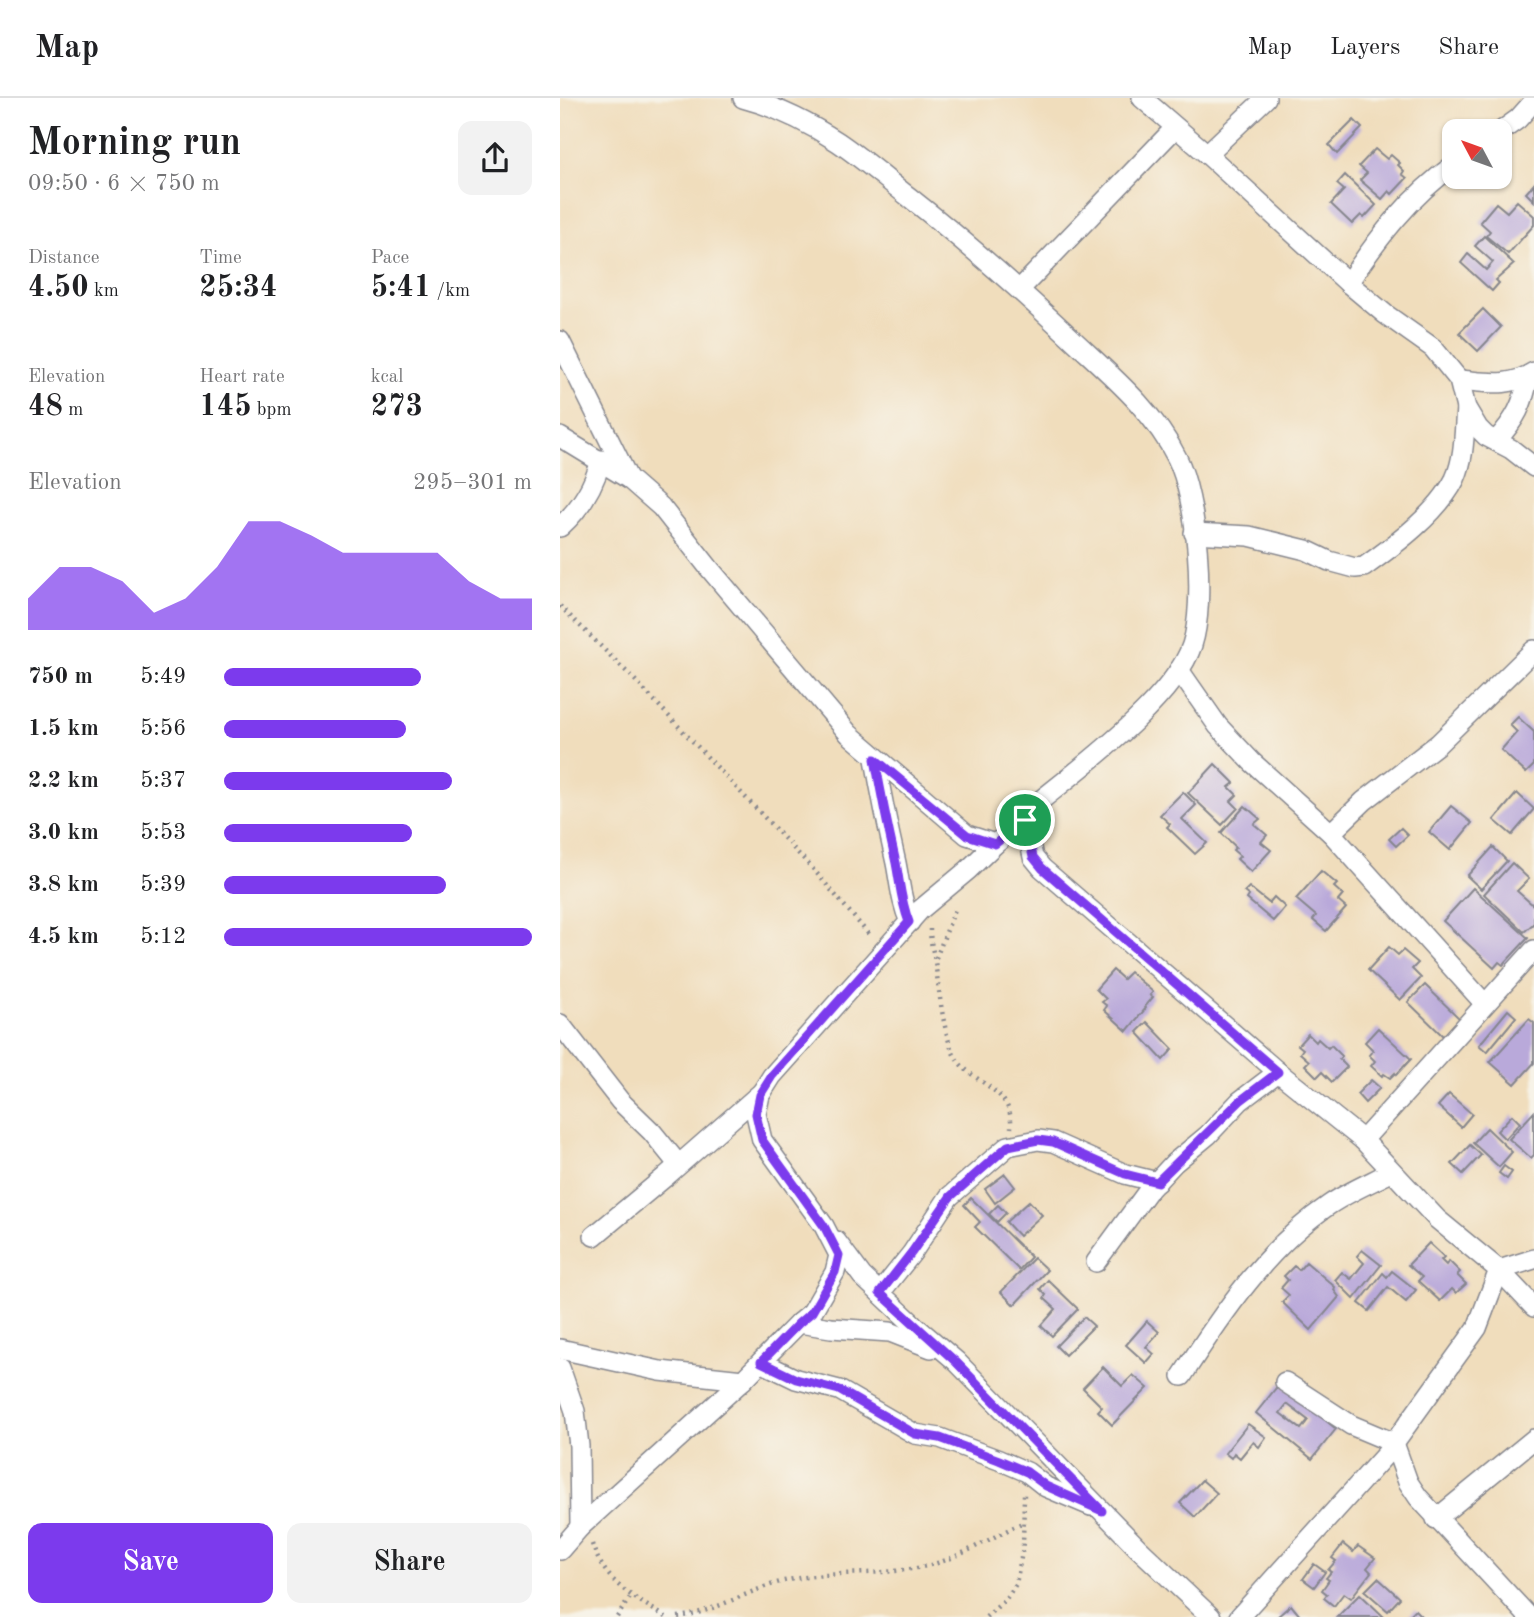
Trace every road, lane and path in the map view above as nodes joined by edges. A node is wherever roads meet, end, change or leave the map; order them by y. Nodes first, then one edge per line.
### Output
1 (743, 98) edge
2 (1142, 98) edge
3 (1265, 98) edge
4 (1534, 101) edge
5 (769, 102) edge
6 (1512, 123) edge
7 (1175, 128) junction
8 (1207, 153) junction
9 (1442, 173) edge
10 (1348, 283) junction
11 (1020, 289) junction
12 (560, 341) edge
13 (1532, 374) edge
14 (1459, 380) junction
15 (1466, 408) junction
16 (560, 437) edge
17 (1496, 442) junction
18 (601, 460) junction
19 (1534, 467) edge
20 (629, 479) junction
21 (560, 527) edge
22 (1194, 533) junction
23 (560, 606) edge
24 (1534, 650) edge
25 (1179, 670) junction
26 (875, 759) junction
27 (1025, 820) junction
28 (1331, 833) junction
29 (995, 844) junction
30 (930, 902) junction
31 (957, 903) dead end
32 (909, 922) junction
33 (1534, 950) edge
34 (883, 951) junction
35 (935, 961) junction
36 (1484, 1003) junction
37 (560, 1024) edge
38 (1278, 1072) junction
39 (763, 1091) junction
40 (1363, 1140) junction
41 (1008, 1146) junction
42 (678, 1164) junction
43 (1391, 1172) junction
44 (1157, 1182) junction
45 (824, 1226) junction
46 (594, 1236) dead end
47 (1534, 1259) edge
48 (1096, 1262) dead end
49 (1499, 1270) junction
50 (880, 1293) junction
51 (1534, 1307) edge
52 (799, 1323) junction
53 (560, 1349) edge
54 (951, 1357) junction
55 (761, 1362) junction
56 (560, 1368) edge
57 (1182, 1376) dead end
58 (743, 1380) junction
59 (1285, 1382) dead end
60 (1534, 1439) edge
61 (1394, 1443) junction
62 (1027, 1472) junction
63 (1102, 1511) junction
64 (1436, 1519) junction
65 (1022, 1522) junction
66 (583, 1525) junction
67 (560, 1550) edge
68 (631, 1596) junction
69 (617, 1617) edge
70 (666, 1617) edge
71 (678, 1617) edge
72 (986, 1617) edge
73 (1211, 1617) edge
74 (1239, 1617) edge
75 (1529, 1617) edge

1 - 5 street
2 - 7 street
3 - 8 street
4 - 6 street
5 - 11 street
7 - 8 street
7 - 11 street
8 - 10 street
9 - 10 street
10 - 14 street
11 - 22 street
12 - 20 street
13 - 14 street
13 - 17 street
14 - 15 street
15 - 17 street
15 - 22 street
16 - 18 street
17 - 19 street
18 - 20 street
18 - 21 street
20 - 26 street
22 - 25 street
23 - 34 path
24 - 28 street
25 - 27 street
25 - 28 street
26 - 29 street
26 - 32 street
27 - 29 street
27 - 38 street
28 - 36 street
29 - 30 street
30 - 32 street
30 - 35 path
31 - 35 path
32 - 34 street
33 - 36 street
34 - 39 street
35 - 41 path
36 - 40 street
37 - 42 street
38 - 40 street
38 - 44 street
39 - 42 street
39 - 45 street
40 - 43 street
41 - 44 street
41 - 50 street
42 - 46 street
43 - 49 street
43 - 57 street
44 - 48 street
45 - 50 street
45 - 52 street
47 - 49 street
49 - 51 street
49 - 61 street
50 - 54 street
52 - 54 street
52 - 55 street
53 - 58 street
54 - 63 street
55 - 58 street
55 - 62 street
56 - 66 street
58 - 66 street
59 - 61 street
60 - 64 street
61 - 64 street
61 - 74 street
62 - 63 street
62 - 65 path
63 - 73 street
64 - 75 street
65 - 71 path
65 - 72 path
66 - 67 street
66 - 68 path
68 - 69 path
68 - 70 path

